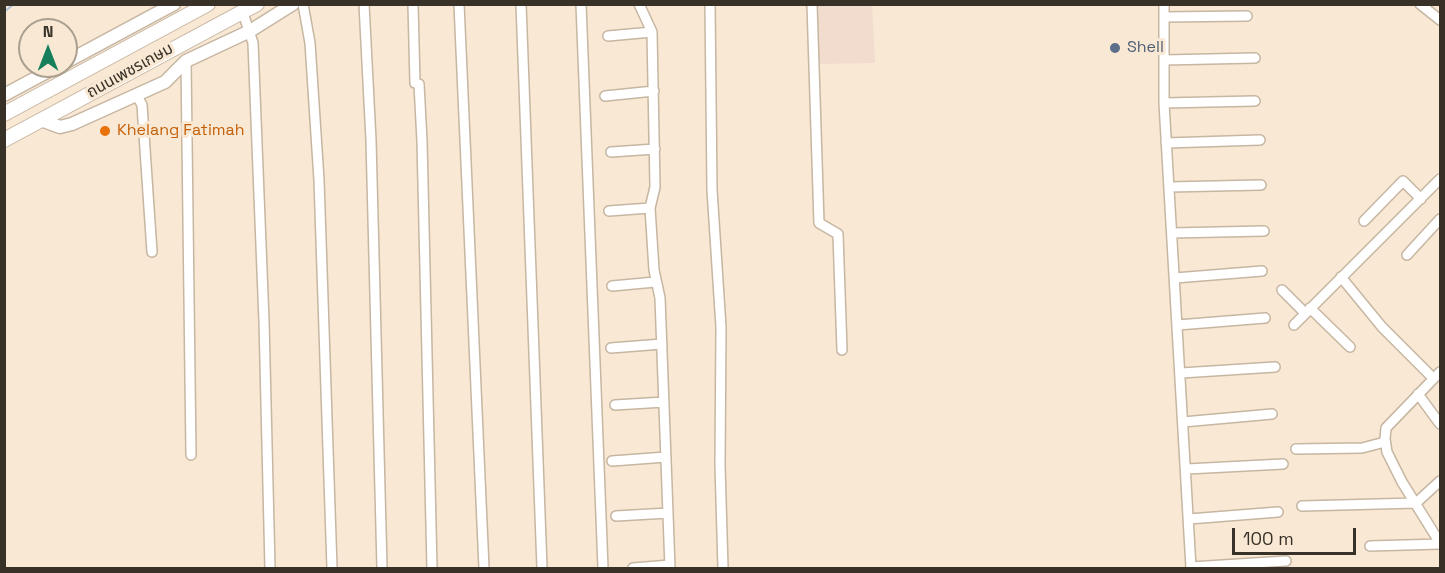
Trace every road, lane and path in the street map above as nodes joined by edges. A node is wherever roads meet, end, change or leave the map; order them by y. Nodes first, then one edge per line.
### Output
1 (174, 4) edge
2 (208, 4) edge
3 (257, 4) edge
4 (293, 4) edge
5 (303, 4) edge
6 (364, 4) edge
7 (413, 4) edge
8 (459, 4) edge
9 (521, 4) edge
10 (581, 4) edge
11 (639, 4) edge
12 (710, 4) edge
13 (812, 4) edge
14 (1164, 4) edge
15 (1420, 4) edge
16 (243, 13) junction
17 (1247, 16) dead end
18 (1164, 17) junction
19 (1440, 20) edge
20 (250, 31) junction
21 (652, 32) junction
22 (608, 36) dead end
23 (190, 38) junction
24 (198, 55) junction
25 (78, 56) edge
26 (1255, 58) dead end
27 (1164, 60) junction
28 (186, 61) junction
29 (36, 78) edge
30 (654, 91) junction
31 (136, 94) junction
32 (4, 95) edge
33 (605, 96) dead end
34 (1255, 101) dead end
35 (1164, 103) junction
36 (4, 114) edge
37 (41, 120) junction
38 (4, 140) edge
39 (1260, 140) dead end
40 (1166, 143) junction
41 (655, 149) junction
42 (611, 152) dead end
43 (1440, 179) edge
44 (1261, 185) dead end
45 (1169, 187) junction
46 (1420, 199) junction
47 (650, 208) junction
48 (609, 211) dead end
49 (1440, 219) edge
50 (1364, 221) dead end
51 (1264, 231) dead end
52 (1172, 233) junction
53 (152, 252) dead end
54 (1407, 255) dead end
55 (1262, 271) dead end
56 (1341, 276) junction
57 (1175, 278) junction
58 (655, 282) junction
59 (612, 286) dead end
60 (1282, 290) dead end
61 (1307, 310) junction
62 (1265, 318) dead end
63 (1178, 325) junction
64 (1294, 325) dead end
65 (662, 344) junction
66 (1350, 347) dead end
67 (611, 348) dead end
68 (842, 350) dead end
69 (1275, 367) dead end
70 (1181, 373) junction
71 (1437, 375) edge
72 (1418, 394) junction
73 (664, 402) junction
74 (615, 405) dead end
75 (1272, 414) dead end
76 (1183, 422) junction
77 (1440, 424) edge
78 (1385, 442) junction
79 (1296, 449) dead end
80 (191, 455) dead end
81 (666, 457) junction
82 (612, 461) dead end
83 (1283, 464) dead end
84 (1187, 469) junction
85 (1440, 481) edge
86 (1416, 503) junction
87 (1302, 506) dead end
88 (1278, 512) dead end
89 (668, 513) junction
90 (616, 516) dead end
91 (1189, 519) junction
92 (1440, 544) edge
93 (1370, 546) dead end
94 (1286, 561) dead end
95 (670, 567) edge
96 (270, 568) edge
97 (332, 568) edge
98 (382, 568) edge
99 (432, 568) edge
100 (484, 568) edge
101 (542, 568) edge
102 (603, 568) edge
103 (633, 568) edge
104 (723, 568) edge
105 (1191, 568) edge

1 - 25 street
2 - 36 main road, ถนนเพชรเกษม
3 - 16 main road, ถนนเพชรเกษม
4 - 20 street
5 - 97 street
6 - 98 street
7 - 99 street
8 - 100 street
9 - 101 street
10 - 102 street
11 - 21 street
12 - 104 street
13 - 68 street
14 - 18 street
15 - 19 street
16 - 20 street
16 - 23 main road, ถนนเพชรเกษม
17 - 18 street
18 - 27 street
20 - 24 street
20 - 96 street
21 - 22 street
21 - 30 street
23 - 24 street
23 - 37 main road, ถนนเพชรเกษม
24 - 28 street
26 - 27 street
27 - 35 street
28 - 31 street
28 - 80 street
29 - 32 street
30 - 33 street
30 - 41 street
31 - 37 street
31 - 53 street
34 - 35 street
35 - 40 street
37 - 38 main road, ถนนเพชรเกษม
39 - 40 street
40 - 45 street
41 - 42 street
41 - 47 street
43 - 46 street
44 - 45 street
45 - 52 street
46 - 50 street
46 - 56 street
47 - 48 street
47 - 58 street
49 - 54 street
51 - 52 street
52 - 57 street
55 - 57 street
56 - 61 street
56 - 71 street
57 - 63 street
58 - 59 street
58 - 65 street
60 - 61 street
61 - 64 street
61 - 66 street
62 - 63 street
63 - 70 street
65 - 67 street
65 - 73 street
69 - 70 street
70 - 76 street
71 - 72 street
72 - 77 street
72 - 78 street
73 - 74 street
73 - 81 street
75 - 76 street
76 - 84 street
78 - 79 street
78 - 86 street
81 - 82 street
81 - 89 street
83 - 84 street
84 - 91 street
85 - 86 street
86 - 87 street
86 - 92 street
88 - 91 street
89 - 90 street
89 - 95 street
91 - 105 street
92 - 93 street
94 - 105 street
95 - 103 street

